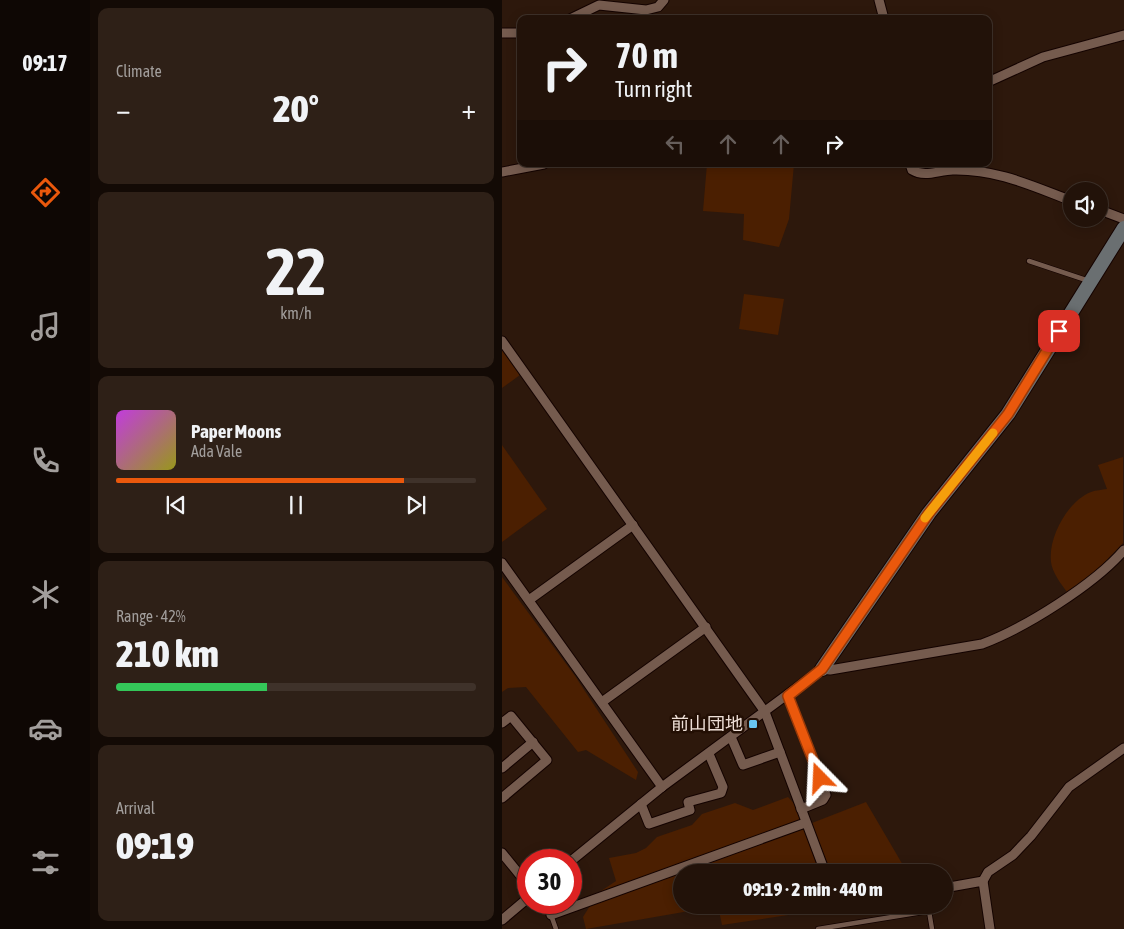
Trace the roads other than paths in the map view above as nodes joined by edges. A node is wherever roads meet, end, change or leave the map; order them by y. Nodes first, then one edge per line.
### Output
1 (664, 0) edge
2 (879, 0) edge
3 (578, 15) edge
4 (883, 15) edge
5 (502, 33) edge
6 (517, 33) edge
7 (1124, 35) edge
8 (992, 80) edge
9 (528, 167) edge
10 (911, 167) edge
11 (502, 172) edge
12 (1063, 197) edge
13 (1108, 213) edge
14 (1124, 219) edge
15 (1124, 228) edge
16 (1029, 260) dead end
17 (1090, 281) junction
18 (502, 341) edge
19 (633, 525) junction
20 (1124, 550) edge
21 (502, 563) edge
22 (529, 600) junction
23 (706, 627) junction
24 (822, 669) junction
25 (788, 696) junction
26 (602, 702) junction
27 (765, 712) junction
28 (502, 723) edge
29 (732, 737) junction
30 (533, 742) junction
31 (1124, 748) edge
32 (780, 752) junction
33 (709, 754) junction
34 (502, 767) edge
35 (662, 786) junction
36 (502, 798) edge
37 (641, 804) junction
38 (801, 809) junction
39 (805, 822) junction
40 (582, 852) edge
41 (502, 853) edge
42 (822, 864) edge
43 (517, 871) edge
44 (982, 881) junction
45 (953, 886) edge
46 (582, 902) edge
47 (517, 907) edge
48 (550, 914) edge
49 (502, 920) edge
50 (556, 929) edge
51 (818, 929) edge
52 (932, 929) edge
53 (990, 929) edge

1 - 3 street
2 - 4 street
5 - 6 street
7 - 8 street
9 - 11 street
10 - 12 street
13 - 14 street
15 - 17 street
16 - 17 lane
17 - 24 street
18 - 19 street
19 - 22 street
19 - 23 street
20 - 24 street
21 - 22 street
22 - 26 street
23 - 26 street
23 - 27 street
24 - 25 street
25 - 27 street
25 - 38 street
26 - 35 street
27 - 29 street
27 - 32 street
28 - 30 street
29 - 32 street
29 - 33 street
30 - 34 street
30 - 36 street
31 - 44 street
32 - 38 street
33 - 35 street
33 - 37 street
35 - 37 street
37 - 40 street
38 - 39 street
39 - 42 street
39 - 46 street
41 - 43 street
44 - 45 street
44 - 53 street
47 - 49 street
48 - 50 lane
51 - 52 lane

